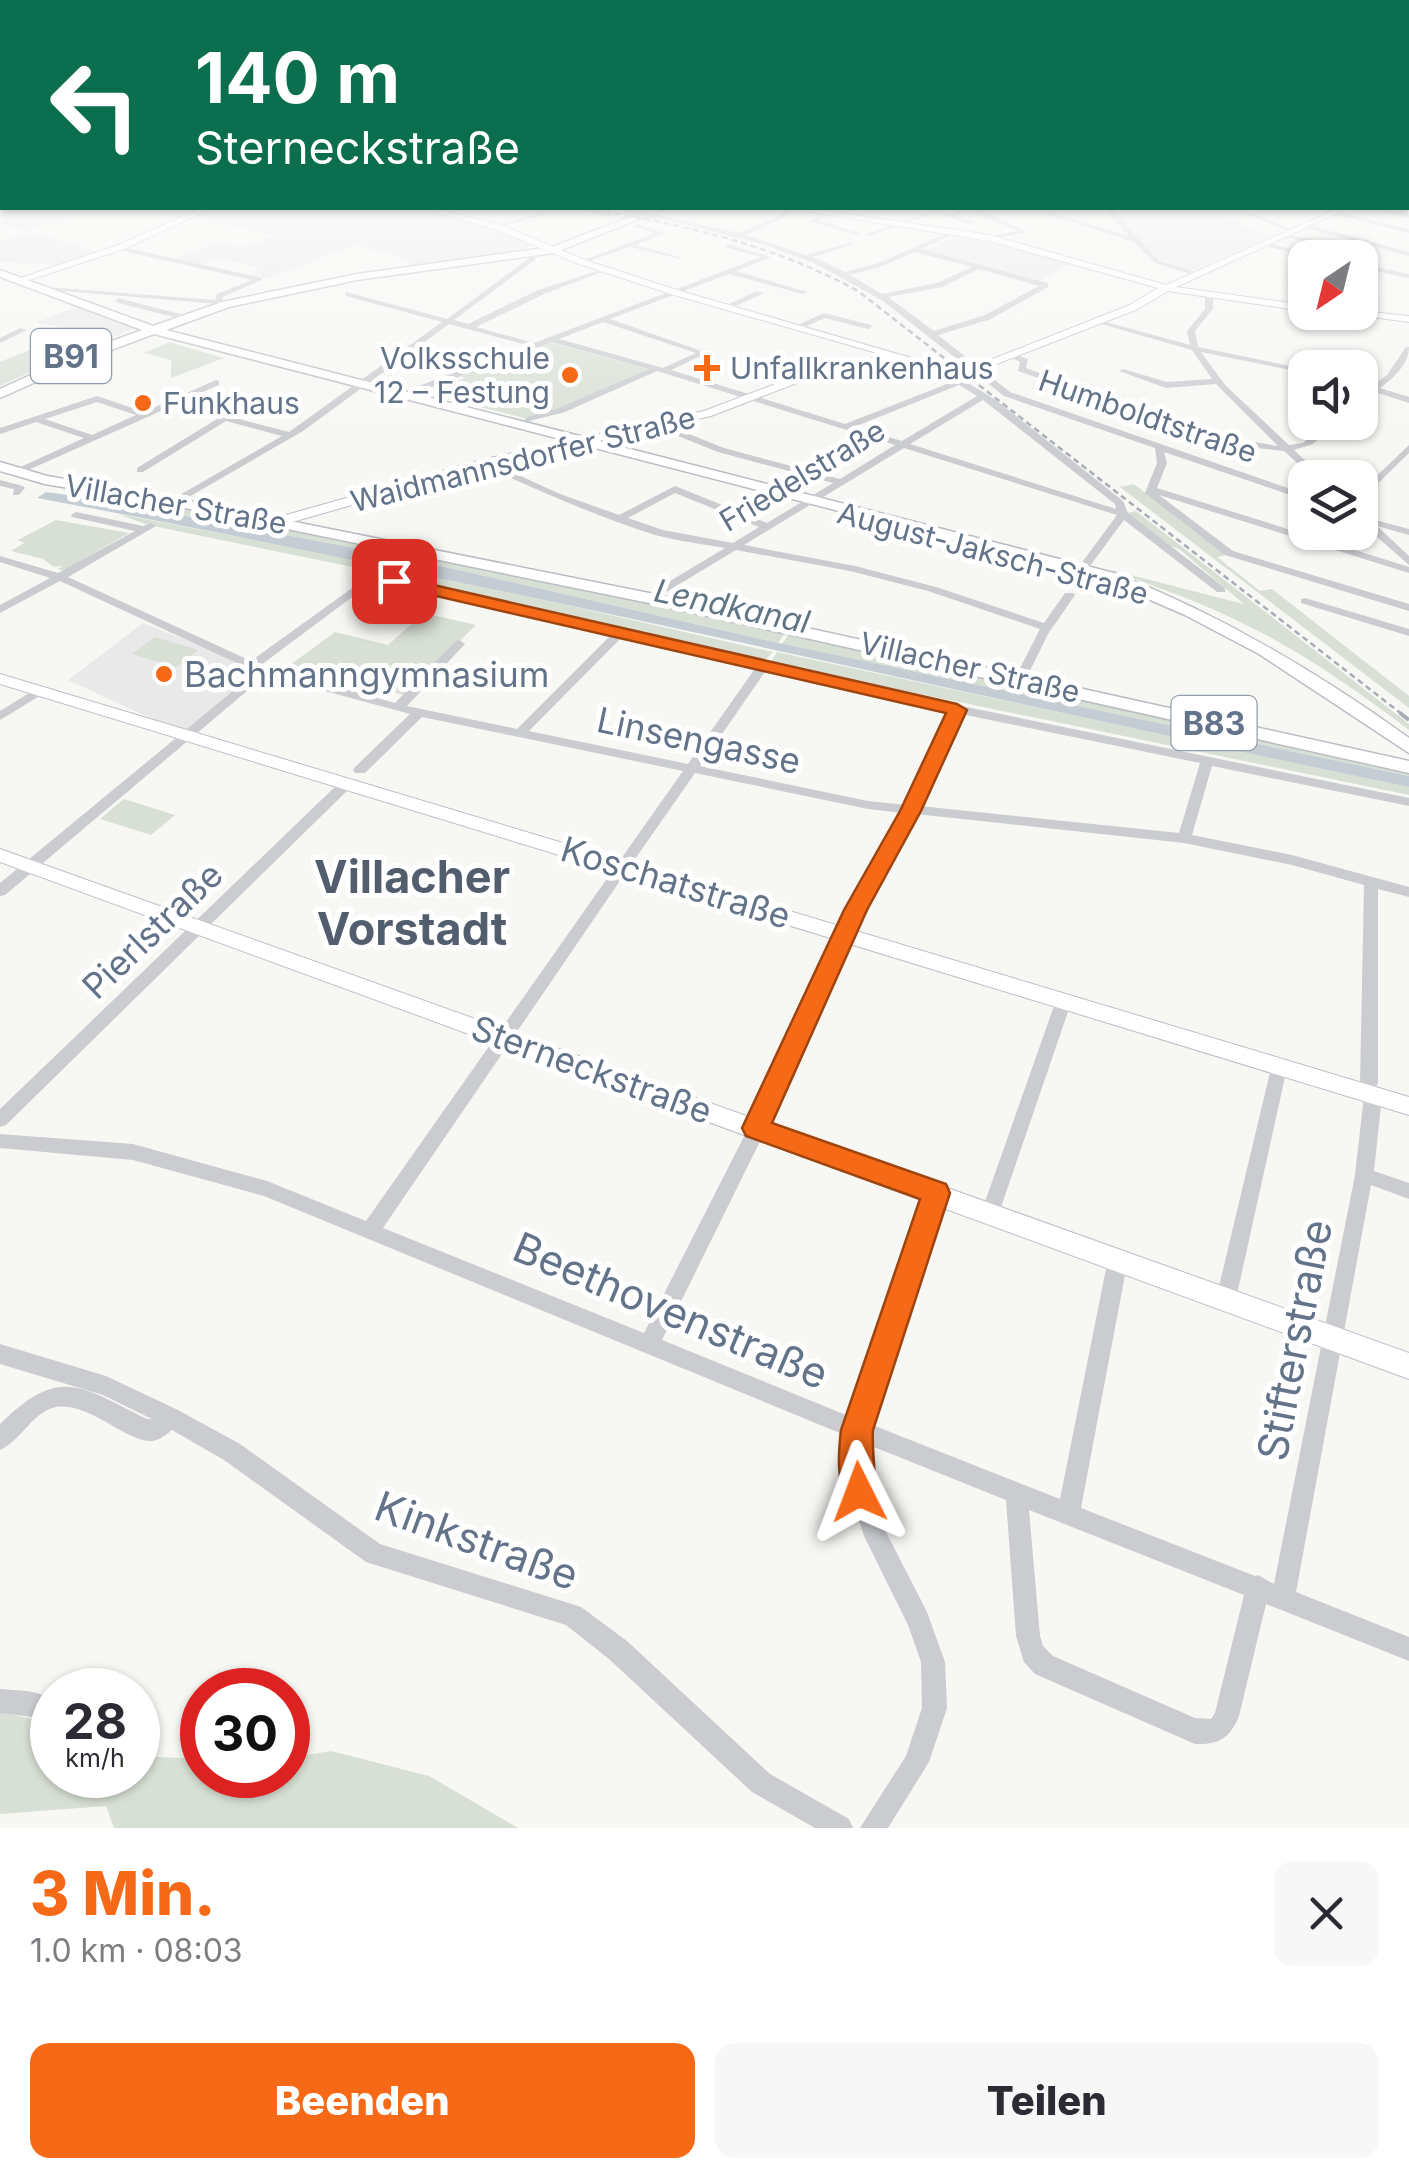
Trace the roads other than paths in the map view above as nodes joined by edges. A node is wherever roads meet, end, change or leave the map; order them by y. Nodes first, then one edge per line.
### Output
1 (55, 268) edge
2 (209, 268) edge
3 (410, 268) edge
4 (516, 268) edge
5 (600, 268) edge
6 (739, 268) edge
7 (831, 268) edge
8 (868, 268) edge
9 (976, 268) edge
10 (977, 268) edge
11 (1097, 268) edge
12 (1175, 268) edge
13 (1210, 268) edge
14 (605, 270) junction
15 (1378, 270) edge
16 (729, 272) junction
17 (2, 274) edge
18 (843, 274) junction
19 (1197, 274) junction
20 (1409, 276) edge
21 (20, 280) junction
22 (1166, 288) junction
23 (46, 289) junction
24 (83, 291) junction
25 (674, 292) junction
26 (803, 292) dead end
27 (760, 293) dead end
28 (348, 294) dead end
29 (882, 296) junction
30 (1209, 296) junction
31 (225, 301) junction
32 (1288, 306) edge
33 (726, 307) junction
34 (177, 316) junction
35 (1378, 316) edge
36 (602, 319) junction
37 (1409, 319) edge
38 (448, 321) junction
39 (1095, 321) junction
40 (469, 327) junction
41 (797, 327) junction
42 (868, 327) dead end
43 (24, 330) dead end
44 (153, 331) junction
45 (933, 334) junction
46 (550, 339) junction
47 (0, 341) edge
48 (534, 345) junction
49 (1192, 348) junction
50 (1409, 349) edge
51 (1010, 355) junction
52 (894, 356) junction
53 (940, 368) tunnel mouth
54 (1288, 368) edge
55 (661, 369) junction
56 (1123, 371) dead end
57 (978, 372) junction
58 (1220, 381) junction
59 (216, 383) dead end
60 (359, 386) junction
61 (1378, 387) edge
62 (420, 389) dead end
63 (1378, 390) edge
64 (0, 392) edge
65 (753, 397) junction
66 (982, 397) junction
67 (1409, 400) edge
68 (169, 404) junction
69 (144, 415) junction
70 (225, 418) junction
71 (36, 419) junction
72 (531, 426) junction
73 (662, 426) junction
74 (845, 426) junction
75 (0, 431) edge
76 (290, 435) junction
77 (610, 437) junction
78 (92, 438) junction
79 (1312, 440) edge
80 (586, 443) junction
81 (902, 445) junction
82 (1159, 447) junction
83 (1409, 448) edge
84 (555, 449) junction
85 (1288, 449) junction
86 (626, 451) junction
87 (1300, 460) edge
88 (485, 463) junction
89 (0, 466) edge
90 (140, 470) dead end
91 (17, 472) junction
92 (1378, 480) edge
93 (841, 482) junction
94 (1150, 489) junction
95 (1288, 491) edge
96 (811, 500) junction
97 (175, 502) junction
98 (1124, 514) junction
99 (76, 515) dead end
100 (618, 519) junction
101 (277, 522) junction
102 (1378, 523) edge
103 (766, 526) junction
104 (1409, 532) edge
105 (1378, 534) edge
106 (729, 548) junction
107 (0, 559) edge
108 (1409, 566) edge
109 (1083, 568) junction
110 (60, 578) junction
111 (1221, 590) dead end
112 (1069, 595) dead end
113 (649, 598) junction
114 (1168, 601) junction
115 (1306, 601) dead end
116 (1409, 608) edge
117 (0, 610) edge
118 (1046, 627) junction
119 (621, 632) junction
120 (1409, 633) edge
121 (459, 644) dead end
122 (763, 666) junction
123 (258, 668) junction
124 (0, 671) edge
125 (1021, 678) junction
126 (0, 679) edge
127 (39, 691) junction
128 (398, 708) junction
129 (957, 710) junction
130 (419, 712) junction
131 (0, 716) edge
132 (191, 732) junction
133 (520, 733) junction
134 (1409, 748) edge
135 (1207, 762) junction
136 (1409, 767) edge
137 (692, 769) junction
138 (353, 777) junction
139 (1409, 802) edge
140 (911, 811) junction
141 (1184, 838) junction
142 (0, 855) edge
143 (626, 862) junction
144 (31, 866) junction
145 (1370, 881) junction
146 (0, 892) edge
147 (1409, 892) edge
148 (199, 927) junction
149 (847, 929) junction
150 (1063, 1003) junction
151 (506, 1037) junction
152 (1279, 1068) junction
153 (1371, 1090) junction
154 (1409, 1096) edge
155 (1409, 1106) edge
156 (0, 1120) edge
157 (756, 1128) junction
158 (0, 1140) edge
159 (1364, 1175) junction
160 (1409, 1191) edge
161 (936, 1193) junction
162 (990, 1213) junction
163 (370, 1229) junction
164 (1118, 1259) junction
165 (1226, 1299) junction
166 (1334, 1338) junction
167 (650, 1343) junction
168 (0, 1354) edge
169 (1409, 1366) edge
170 (172, 1417) junction
171 (857, 1430) junction
172 (0, 1439) edge
173 (1017, 1492) junction
174 (1069, 1512) junction
175 (1258, 1588) junction
176 (1283, 1598) junction
177 (1409, 1649) edge
178 (0, 1702) edge
179 (30, 1704) edge
180 (840, 1828) edge
181 (874, 1828) edge

1 - 21 street
2 - 31 street
3 - 31 main road, B91
4 - 38 street
5 - 14 street
6 - 16 street
7 - 18 street, Humboldtstraße
8 - 18 street
9 - 29 street
10 - 45 street
11 - 22 street
12 - 19 street
13 - 19 street
14 - 25 street
14 - 40 street
15 - 20 street
16 - 25 street
16 - 26 street
17 - 21 main road
18 - 29 street, Humboldtstraße
19 - 22 street
21 - 23 main road
22 - 30 street
22 - 39 street
23 - 24 street
23 - 44 main road
24 - 31 street
24 - 34 street
25 - 33 street
25 - 36 street
27 - 33 street
28 - 38 street
29 - 45 street, Humboldtstraße
30 - 32 street
30 - 49 street
31 - 34 main road, B91
31 - 44 main road, B91
33 - 41 street
34 - 44 main road, B91
35 - 37 street
36 - 46 street
36 - 55 street
38 - 40 street
38 - 60 street
39 - 49 street
39 - 51 street
40 - 48 street
41 - 42 street
41 - 52 street
43 - 47 street
44 - 60 main road, August-Jaksch-Straße
44 - 64 main road, B91
44 - 64 main road, B91
45 - 57 street, Humboldtstraße
46 - 48 street
46 - 55 street
48 - 62 street
49 - 54 street
49 - 58 street
50 - 61 street
51 - 57 street
51 - 85 street
52 - 53 street, Waidmannsdorfer Straße
52 - 65 street, Waidmannsdorfer Straße
55 - 65 street
55 - 72 street
56 - 58 street
57 - 82 street, Humboldtstraße
58 - 85 street
59 - 68 street
60 - 72 main road, August-Jaksch-Straße
60 - 76 street
60 - 80 main road, August-Jaksch-Straße
63 - 67 street
65 - 73 street, Waidmannsdorfer Straße
65 - 74 street
66 - 74 street
66 - 81 street, Friedelstraße
66 - 98 street
68 - 69 street
68 - 70 street
69 - 71 street
69 - 78 street
70 - 76 street
70 - 90 street
71 - 75 street
71 - 78 street
72 - 80 main road, August-Jaksch-Straße
72 - 84 main road
73 - 77 street, Waidmannsdorfer Straße
73 - 93 street
74 - 81 street
76 - 97 street
77 - 80 street, Waidmannsdorfer Straße
77 - 86 main road
78 - 91 street
79 - 85 street
80 - 84 street, Waidmannsdorfer Straße
80 - 86 main road, August-Jaksch-Straße
80 - 96 main road, August-Jaksch-Straße
81 - 93 street, Friedelstraße
81 - 98 street
82 - 94 street
82 - 95 street, Humboldtstraße
83 - 92 street
84 - 88 street, Waidmannsdorfer Straße
85 - 87 street
86 - 96 main road, August-Jaksch-Straße
88 - 100 street
88 - 101 street, Waidmannsdorfer Straße
89 - 91 main road, Villacher Straße / B83
91 - 97 main road, Villacher Straße / B83
93 - 96 street, Friedelstraße
94 - 108 street
94 - 116 street
96 - 103 street, Friedelstraße
96 - 109 main road, August-Jaksch-Straße
96 - 114 main road, August-Jaksch-Straße
97 - 101 main road, Villacher Straße / B83
98 - 109 street
98 - 111 street
99 - 110 street
100 - 103 street
100 - 106 street
101 - 113 main road, Villacher Straße / B83
102 - 104 street
103 - 106 street, Friedelstraße
105 - 108 street
106 - 113 street, Friedelstraße
106 - 118 street
107 - 110 street, Linsengasse
109 - 114 main road, August-Jaksch-Straße
110 - 117 street
110 - 123 street, Linsengasse
112 - 118 street
113 - 125 main road, Villacher Straße / B83
114 - 134 main road
115 - 120 street
118 - 125 street
119 - 122 street
119 - 123 street
119 - 133 street
121 - 128 street
122 - 129 street
122 - 137 street
123 - 128 street, Linsengasse
123 - 132 street
124 - 132 street, Koschatstraße
125 - 136 main road, Villacher Straße / B83
126 - 127 street, Koschatstraße
127 - 131 street
127 - 132 street, Koschatstraße
128 - 130 street, Linsengasse
129 - 135 street
129 - 140 street
130 - 133 street, Linsengasse
130 - 138 street, Pierlstraße
132 - 138 street, Koschatstraße
132 - 143 street, Koschatstraße
132 - 144 street
133 - 137 street, Linsengasse
135 - 139 street
135 - 141 street
137 - 140 street, Linsengasse
137 - 143 street
138 - 143 street, Koschatstraße
138 - 148 street, Pierlstraße
140 - 141 street, Linsengasse
140 - 149 street
141 - 145 street, Linsengasse
142 - 144 street, Sterneckstraße
143 - 149 street, Koschatstraße
143 - 151 street
144 - 146 street
144 - 148 street, Sterneckstraße
145 - 147 street, Linsengasse
145 - 153 street, Stifterstraße
148 - 151 street, Sterneckstraße
148 - 156 street, Pierlstraße
149 - 150 street, Koschatstraße
149 - 153 street, Koschatstraße
149 - 157 street
150 - 152 street, Koschatstraße
150 - 162 street
151 - 157 street, Sterneckstraße
151 - 163 street
152 - 153 street, Koschatstraße
152 - 165 street
153 - 154 street, Koschatstraße
153 - 155 street, Koschatstraße
153 - 159 street, Stifterstraße
157 - 161 street, Sterneckstraße
157 - 167 street
158 - 163 street, Beethovenstraße
159 - 160 street
159 - 166 street, Stifterstraße
161 - 162 street, Sterneckstraße
161 - 171 street
162 - 164 street, Sterneckstraße
163 - 167 street, Beethovenstraße
164 - 165 street, Sterneckstraße
164 - 174 street
165 - 166 street, Sterneckstraße
166 - 169 street, Sterneckstraße
166 - 176 street, Stifterstraße
167 - 171 street, Beethovenstraße
168 - 170 street, Kinkstraße
170 - 172 street
170 - 180 street, Kinkstraße
171 - 173 street, Beethovenstraße
171 - 181 street
173 - 174 street, Beethovenstraße
173 - 175 street
174 - 175 street, Beethovenstraße
175 - 176 street, Beethovenstraße
176 - 177 street, Beethovenstraße
178 - 179 street

